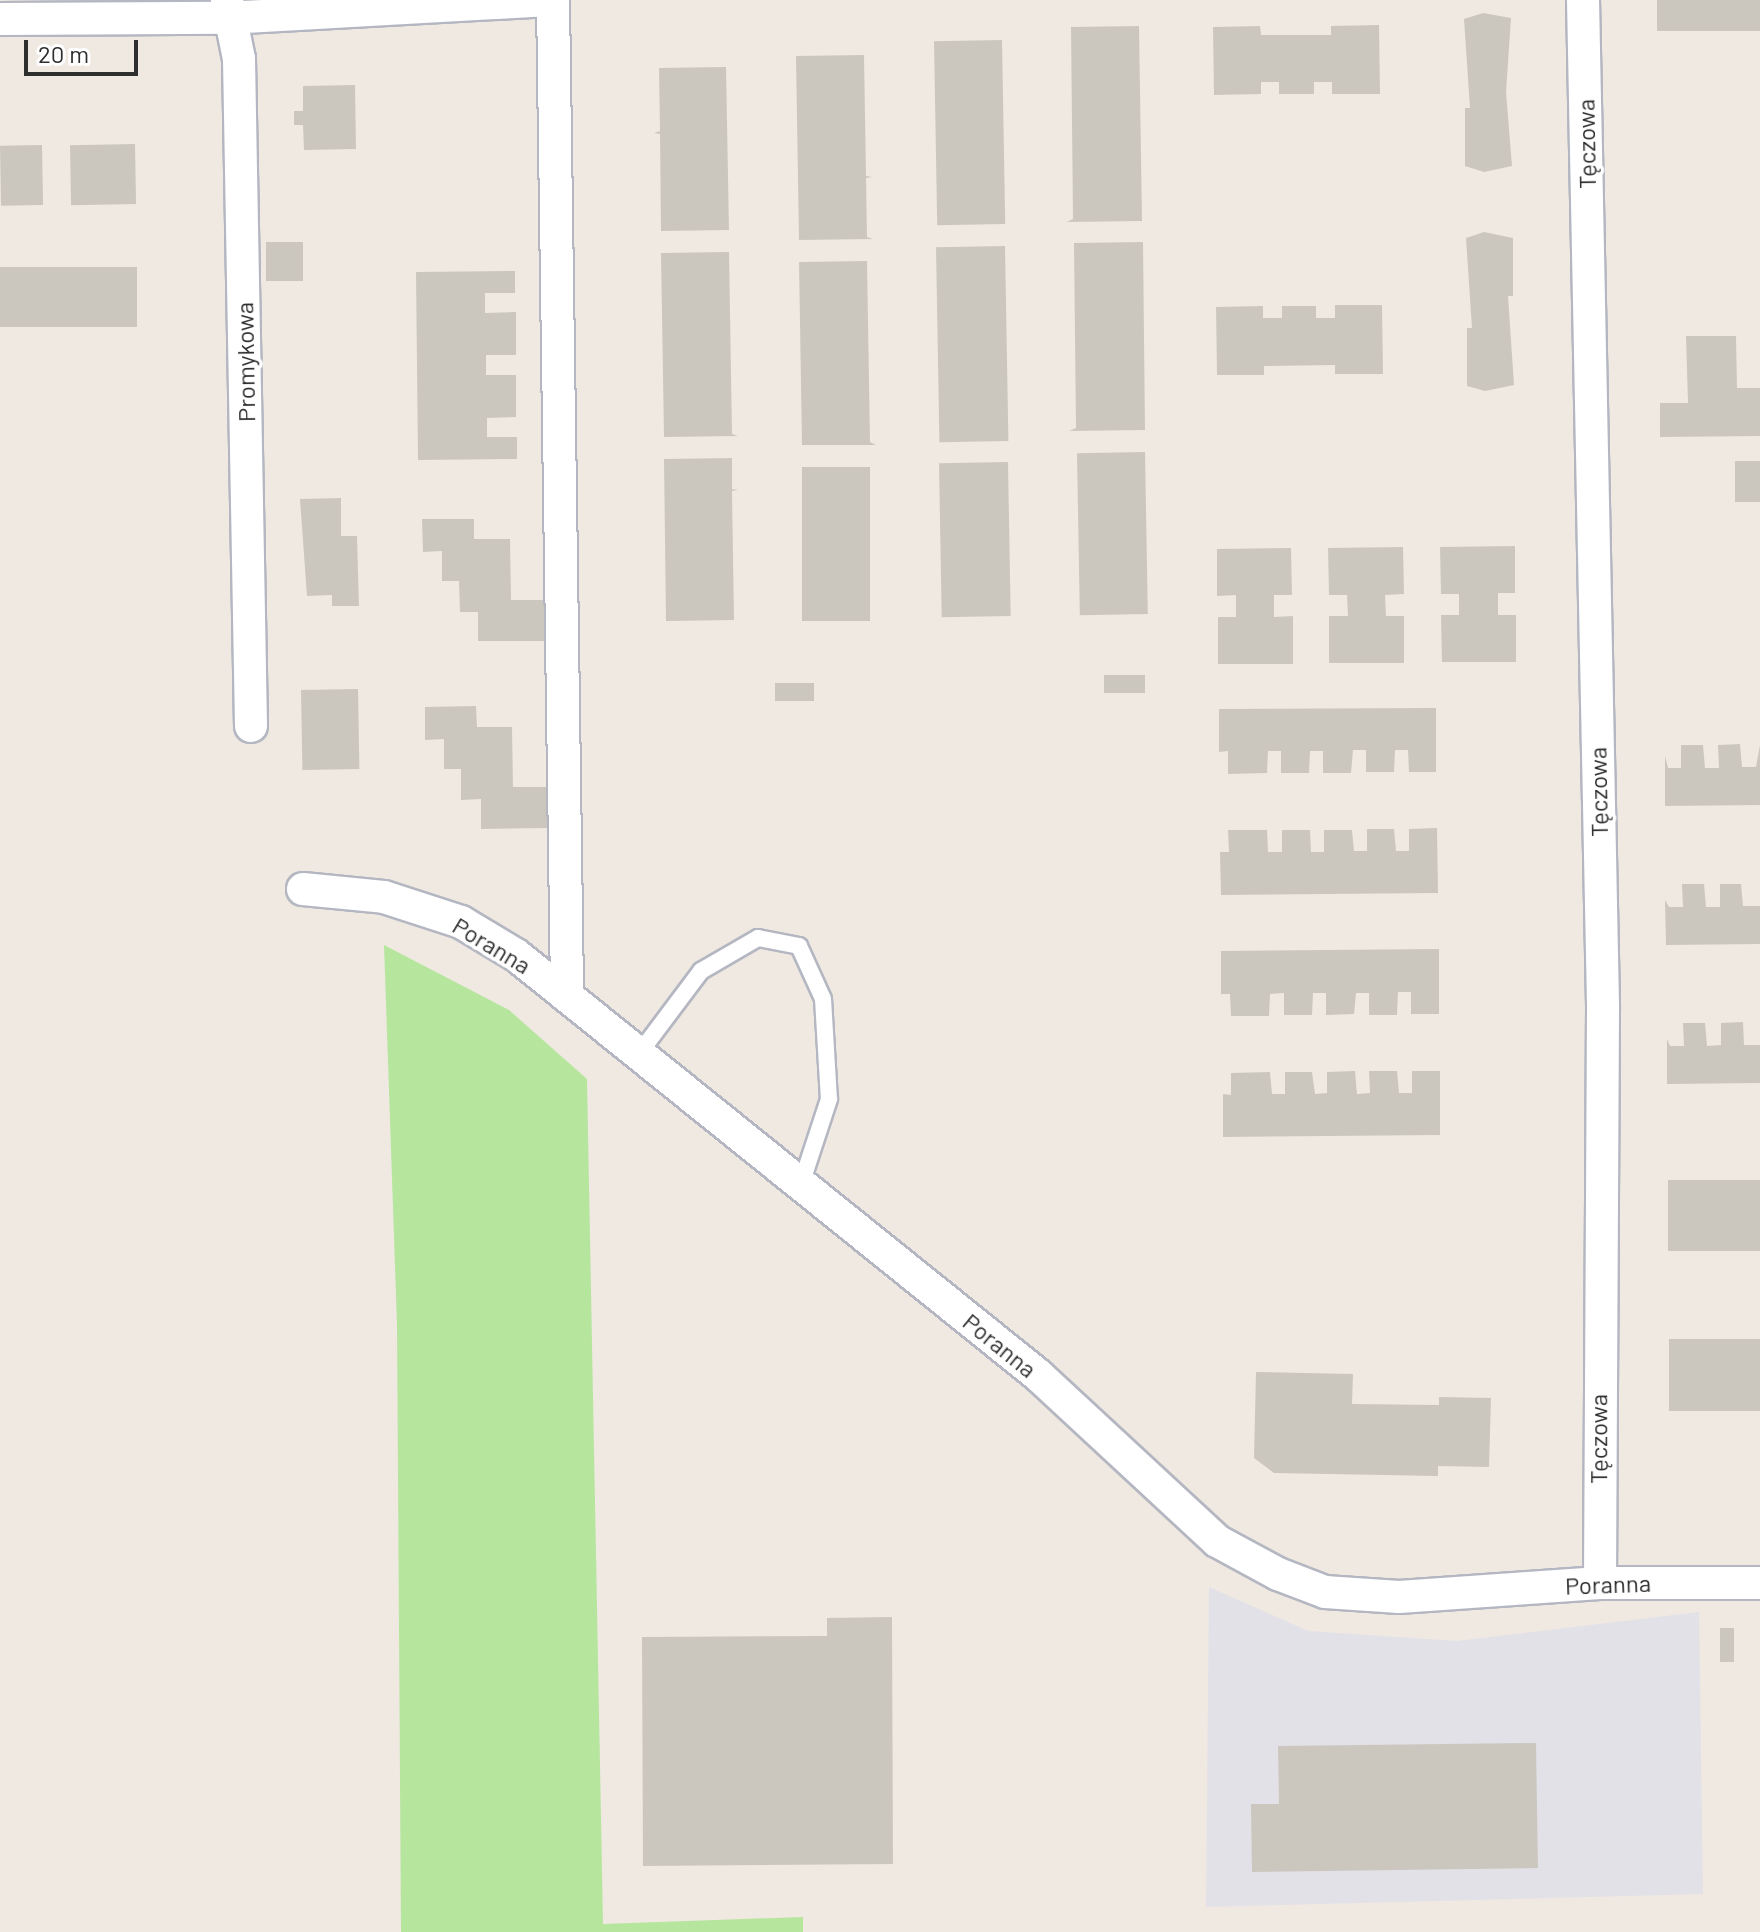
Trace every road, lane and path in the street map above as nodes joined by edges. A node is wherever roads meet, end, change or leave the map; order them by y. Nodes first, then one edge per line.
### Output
1 (551, 0) edge
2 (1583, 0) edge
3 (227, 9) edge
4 (0, 19) edge
5 (251, 726) dead end
6 (303, 889) dead end
7 (567, 996) junction
8 (638, 1055) junction
9 (801, 1184) junction
10 (1600, 1583) junction
11 (1760, 1583) edge

1 - 3 street
1 - 7 street
2 - 10 street, Tęczowa
3 - 4 street
3 - 5 street, Promykowa
6 - 7 street, Poranna
7 - 8 street, Poranna
8 - 9 street, Poranna
8 - 9 lane
9 - 10 street, Poranna
10 - 11 street, Poranna

